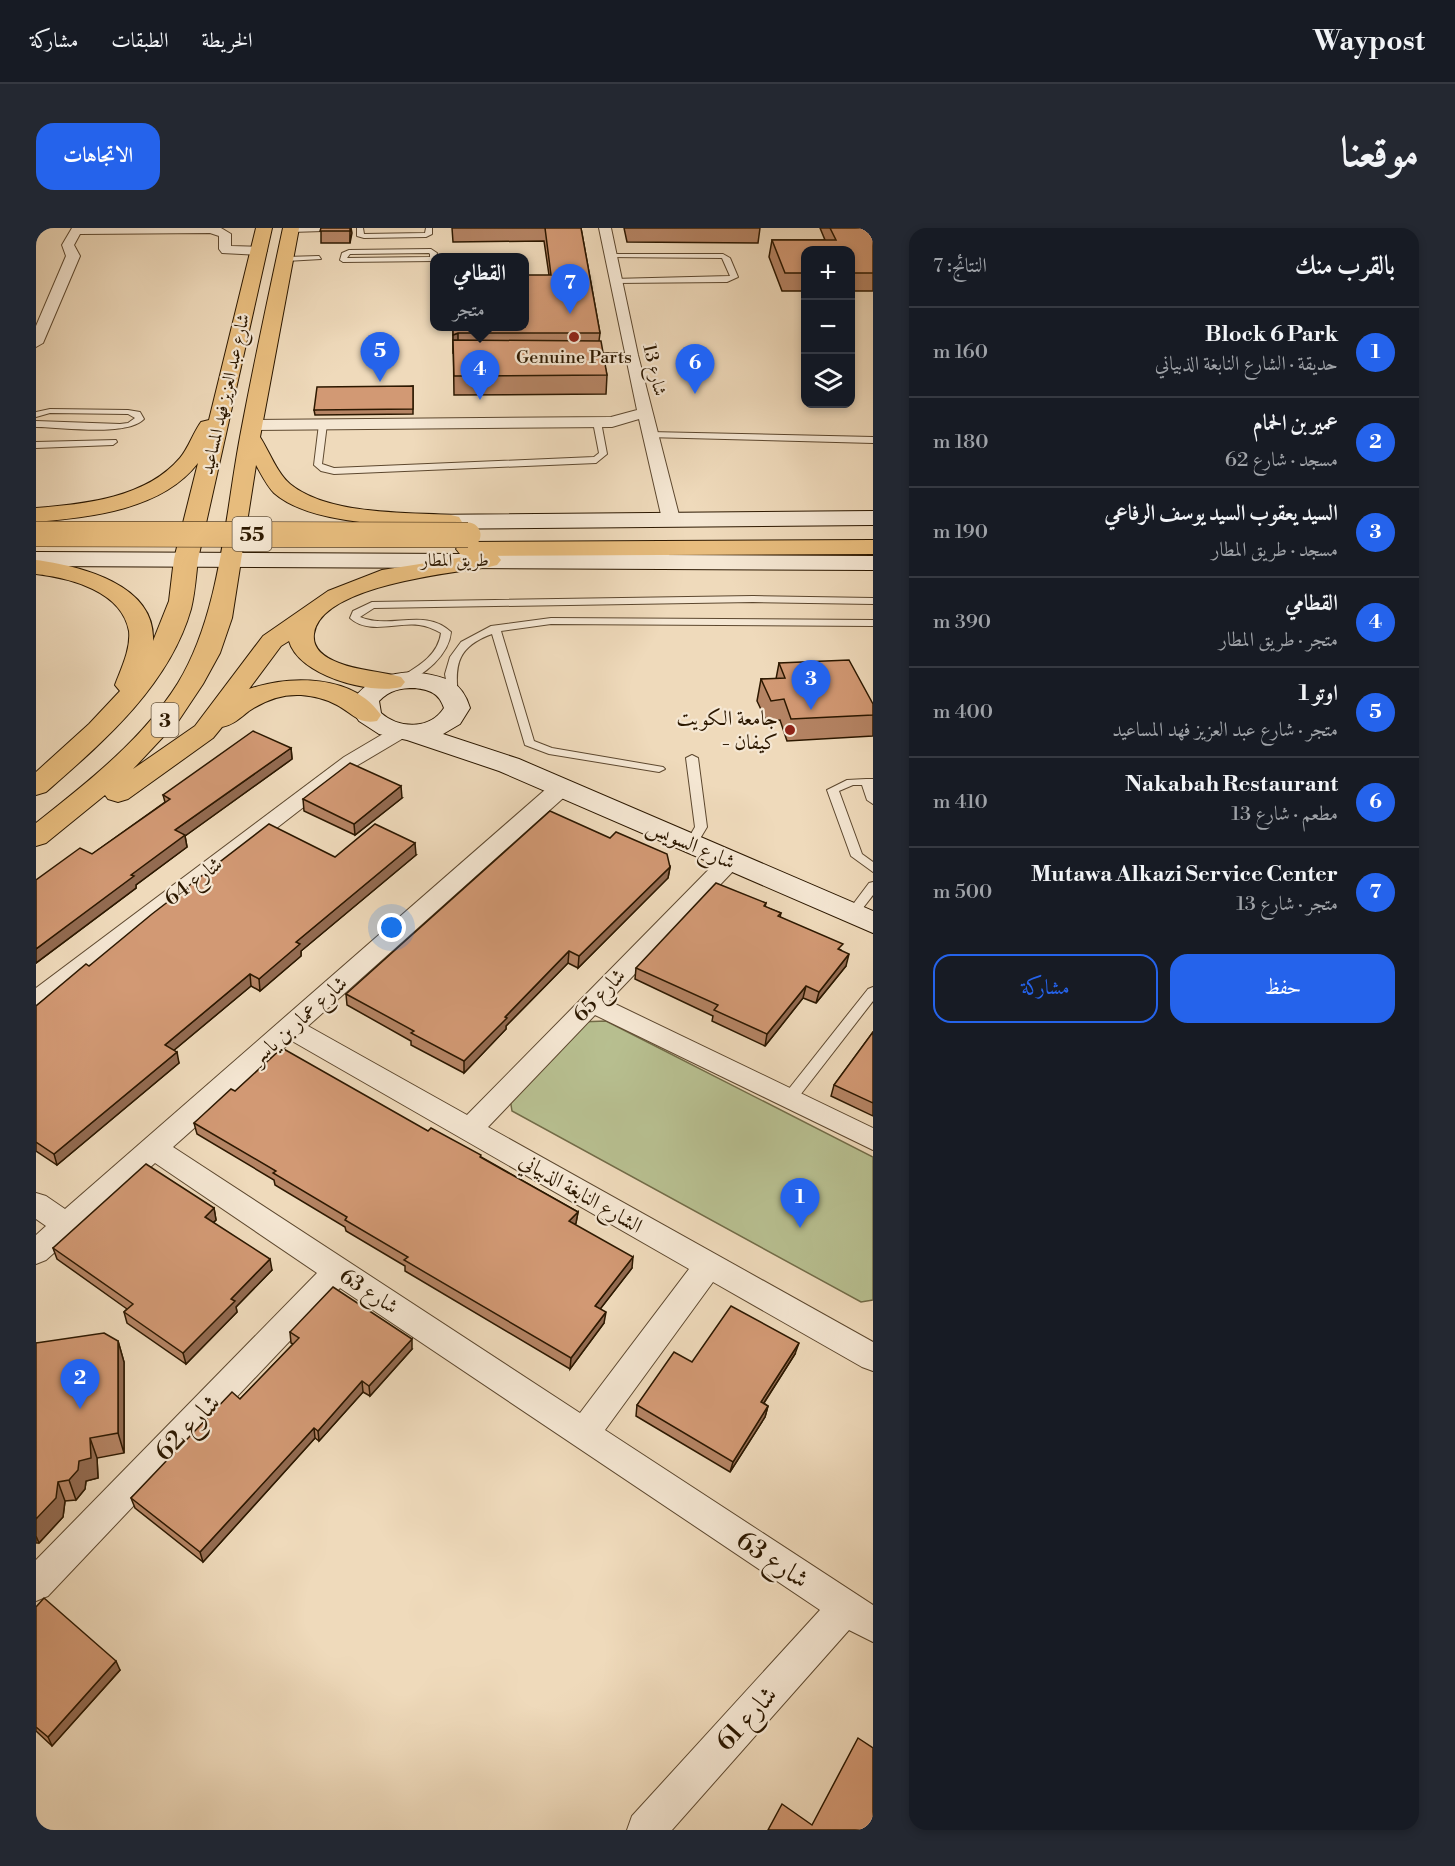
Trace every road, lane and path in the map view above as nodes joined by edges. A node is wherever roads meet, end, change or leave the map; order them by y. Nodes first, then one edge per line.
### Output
1 (264, 228) edge
2 (360, 228) edge
3 (429, 228) edge
4 (605, 228) edge
5 (291, 229) edge
6 (323, 229) edge
7 (349, 229) edge
8 (260, 251) junction
9 (432, 253) edge
10 (339, 256) joint
11 (610, 256) junction
12 (286, 257) junction
13 (319, 257) dead end
14 (430, 259) edge
15 (616, 281) junction
16 (253, 282) junction
17 (282, 282) junction
18 (36, 342) edge
19 (578, 355) edge
20 (631, 355) junction
21 (228, 387) junction
22 (644, 413) junction
23 (36, 415) edge
24 (605, 422) junction
25 (36, 424) edge
26 (323, 424) junction
27 (251, 431) junction
28 (650, 435) junction
29 (873, 440) edge
30 (113, 442) dead end
31 (36, 445) edge
32 (36, 515) edge
33 (873, 518) edge
34 (671, 519) junction
35 (36, 522) edge
36 (100, 522) junction
37 (195, 522) junction
38 (236, 522) junction
39 (343, 522) junction
40 (873, 528) edge
41 (36, 534) edge
42 (873, 534) edge
43 (787, 541) junction
44 (469, 542) junction
45 (873, 547) edge
46 (36, 548) edge
47 (873, 555) edge
48 (36, 559) edge
49 (93, 560) junction
50 (186, 560) junction
51 (228, 560) junction
52 (329, 560) junction
53 (873, 563) edge
54 (36, 567) edge
55 (753, 599) junction
56 (873, 601) edge
57 (309, 614) junction
58 (759, 622) junction
59 (873, 623) edge
60 (495, 628) junction
61 (397, 681) junction
62 (455, 697) junction
63 (122, 704) junction
64 (369, 718) junction
65 (204, 732) junction
66 (405, 732) junction
67 (692, 758) dead end
68 (351, 761) junction
69 (509, 765) junction
70 (659, 770) dead end
71 (870, 782) edge
72 (36, 786) edge
73 (562, 788) junction
74 (873, 800) edge
75 (36, 837) edge
76 (691, 844) junction
77 (36, 847) edge
78 (867, 859) edge
79 (730, 861) junction
80 (873, 868) edge
81 (873, 886) edge
82 (862, 919) edge
83 (873, 992) edge
84 (36, 1001) edge
85 (592, 1003) junction
86 (290, 1028) junction
87 (789, 1099) junction
88 (469, 1130) junction
89 (873, 1140) edge
90 (154, 1149) junction
91 (36, 1204) edge
92 (67, 1226) junction
93 (36, 1252) edge
94 (709, 1265) junction
95 (338, 1271) junction
96 (873, 1359) edge
97 (584, 1433) junction
98 (36, 1584) edge
99 (859, 1616) edge
100 (646, 1830) edge

1 - 8 main road, شارع عبد العزيز فهد المساعيد / 3
2 - 3 lane
2 - 7 lane
4 - 11 street, شارع 13
5 - 6 lane
5 - 12 main road, شارع عبد العزيز فهد المساعيد / 3
8 - 16 main road, شارع عبد العزيز فهد المساعيد / 3
8 - 18 street
9 - 10 lane
10 - 14 lane
11 - 15 street, شارع 13
11 - 15 lane
12 - 13 lane
12 - 17 main road, شارع عبد العزيز فهد المساعيد / 3
15 - 20 street, شارع 13
16 - 17 main road
16 - 21 main road, شارع عبد العزيز فهد المساعيد / 3
17 - 27 main road, شارع عبد العزيز فهد المساعيد / 3
19 - 20 lane
20 - 22 street, شارع 13
21 - 32 main road
21 - 37 main road, شارع عبد العزيز فهد المساعيد / 3
22 - 24 street
22 - 28 street, شارع 13
23 - 25 lane
24 - 26 street
24 - 26 lane
24 - 28 street
26 - 27 street
27 - 38 main road, شارع عبد العزيز فهد المساعيد / 3
27 - 44 main road
28 - 29 lane
28 - 34 street, شارع 13
30 - 31 lane
33 - 34 main road, طريق المطار
34 - 44 main road, طريق المطار
35 - 36 main road, طريق المطار
36 - 37 main road, طريق المطار
36 - 49 main road
37 - 38 main road, طريق المطار
37 - 50 main road, شارع عبد العزيز فهد المساعيد / 3
38 - 39 main road, طريق المطار
38 - 51 main road, شارع عبد العزيز فهد المساعيد / 3
39 - 44 main road, طريق المطار
39 - 52 main road
40 - 43 main road
41 - 44 main road, طريق المطار / 55, bridge
42 - 43 main road, طريق المطار / 55
43 - 44 main road, طريق المطار / 55
43 - 45 main road, طريق المطار / 55
43 - 47 main road
44 - 46 main road, طريق المطار / 55
44 - 52 main road, طريق المطار
44 - 53 main road, طريق المطار
44 - 57 main road
48 - 49 main road, طريق المطار
49 - 50 main road, طريق المطار
50 - 51 main road, طريق المطار
50 - 63 main road, 3
51 - 52 main road, طريق المطار
51 - 75 main road, 3
54 - 63 main road, 3
55 - 56 lane
55 - 58 lane
55 - 61 lane
57 - 61 main road
57 - 65 main road
58 - 59 lane
58 - 60 lane
60 - 62 lane
60 - 70 lane
61 - 62 main road
61 - 64 main road
62 - 66 main road
62 - 69 main road, شارع السويس
63 - 72 main road, 3
64 - 65 main road
64 - 66 main road
64 - 68 street, شارع 64
65 - 77 main road
66 - 68 street, شارع 64
66 - 69 main road, شارع السويس
67 - 76 lane
68 - 84 street, شارع 64
69 - 73 main road, شارع السويس
71 - 74 lane
71 - 78 lane
73 - 76 main road, شارع السويس
73 - 86 street, شارع عمار بن ياسر
76 - 79 main road, شارع السويس
78 - 80 lane
79 - 82 main road, شارع السويس
79 - 85 street, شارع 65
81 - 82 lane
83 - 87 lane
85 - 87 street
85 - 88 street, شارع 65
86 - 88 street, الشارع النابغة الذبياني
86 - 90 street, شارع عمار بن ياسر
87 - 89 street
88 - 94 street, الشارع النابغة الذبياني
90 - 92 street, شارع عمار بن ياسر
90 - 95 street, شارع 63
91 - 92 street
92 - 93 street, شارع عمار بن ياسر
94 - 96 street, الشارع النابغة الذبياني
94 - 97 street
95 - 97 street, شارع 63
95 - 98 street, شارع 62
97 - 99 street, شارع 63
99 - 100 street, شارع 61

